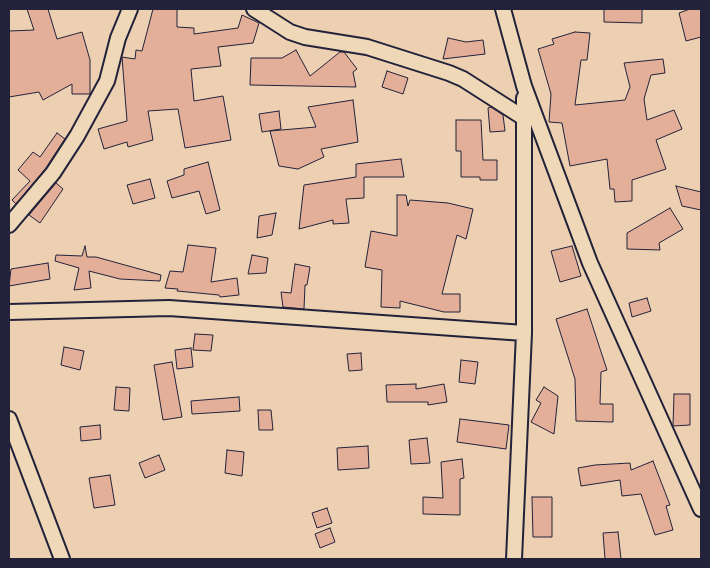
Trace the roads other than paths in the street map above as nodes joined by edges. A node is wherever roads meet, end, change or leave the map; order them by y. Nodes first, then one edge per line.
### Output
1 (130, 9) edge
2 (254, 9) edge
3 (503, 9) edge
4 (524, 86) junction
5 (524, 118) junction
6 (9, 225) edge
7 (9, 312) edge
8 (524, 333) junction
9 (9, 419) edge
10 (701, 509) edge
11 (62, 559) edge
12 (514, 559) edge

1 - 6 street
2 - 5 street
3 - 4 street
4 - 5 street
4 - 10 street
5 - 8 street
7 - 8 street
8 - 12 street
9 - 11 street

